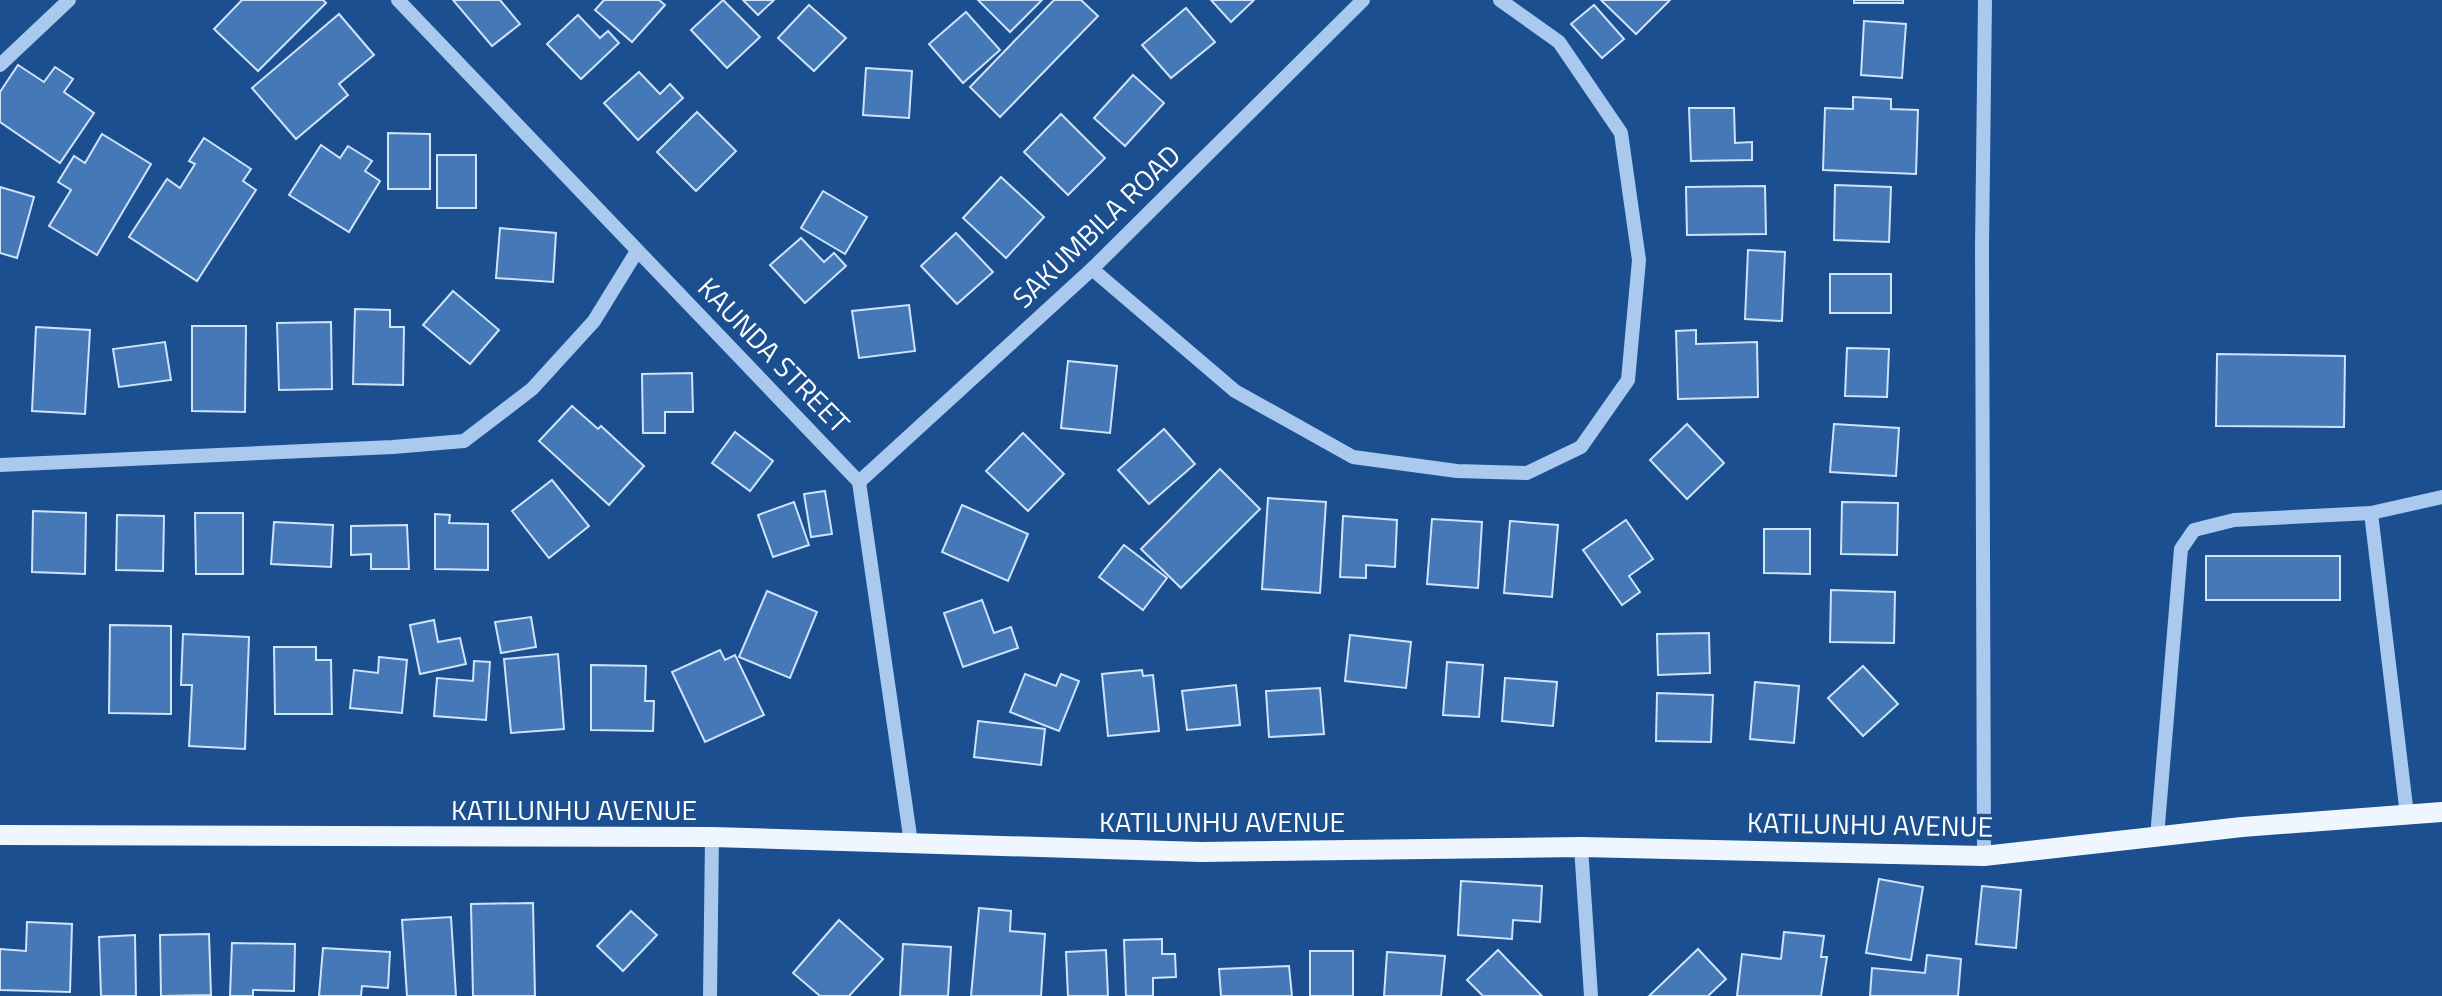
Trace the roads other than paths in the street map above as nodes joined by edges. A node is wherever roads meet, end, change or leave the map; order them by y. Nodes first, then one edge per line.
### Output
1 (69, 0) edge
2 (398, 0) edge
3 (1363, 0) edge
4 (1500, 0) edge
5 (1985, 0) edge
6 (0, 65) edge
7 (637, 251) junction
8 (1092, 269) junction
9 (0, 465) edge
10 (859, 482) junction
11 (2442, 497) edge
12 (2371, 513) junction
13 (2442, 812) edge
14 (2407, 815) junction
15 (0, 835) edge
16 (712, 837) junction
17 (2157, 837) junction
18 (911, 843) junction
19 (1581, 847) junction
20 (1984, 856) junction
21 (710, 996) edge
22 (1591, 996) edge

1 - 6 street
2 - 7 street, KAUNDA STREET
3 - 8 street, SAKUMBILA ROAD
4 - 8 street
5 - 20 street
7 - 9 street
7 - 10 street, KAUNDA STREET
8 - 10 street, SAKUMBILA ROAD
10 - 18 street
11 - 12 street
12 - 14 street
12 - 17 street
13 - 14 main road, KATILUNHU AVENUE
14 - 17 main road, KATILUNHU AVENUE
15 - 16 main road, KATILUNHU AVENUE
16 - 18 main road, KATILUNHU AVENUE
16 - 21 street
17 - 20 main road, KATILUNHU AVENUE
18 - 19 main road, KATILUNHU AVENUE
19 - 20 main road, KATILUNHU AVENUE
19 - 22 street

